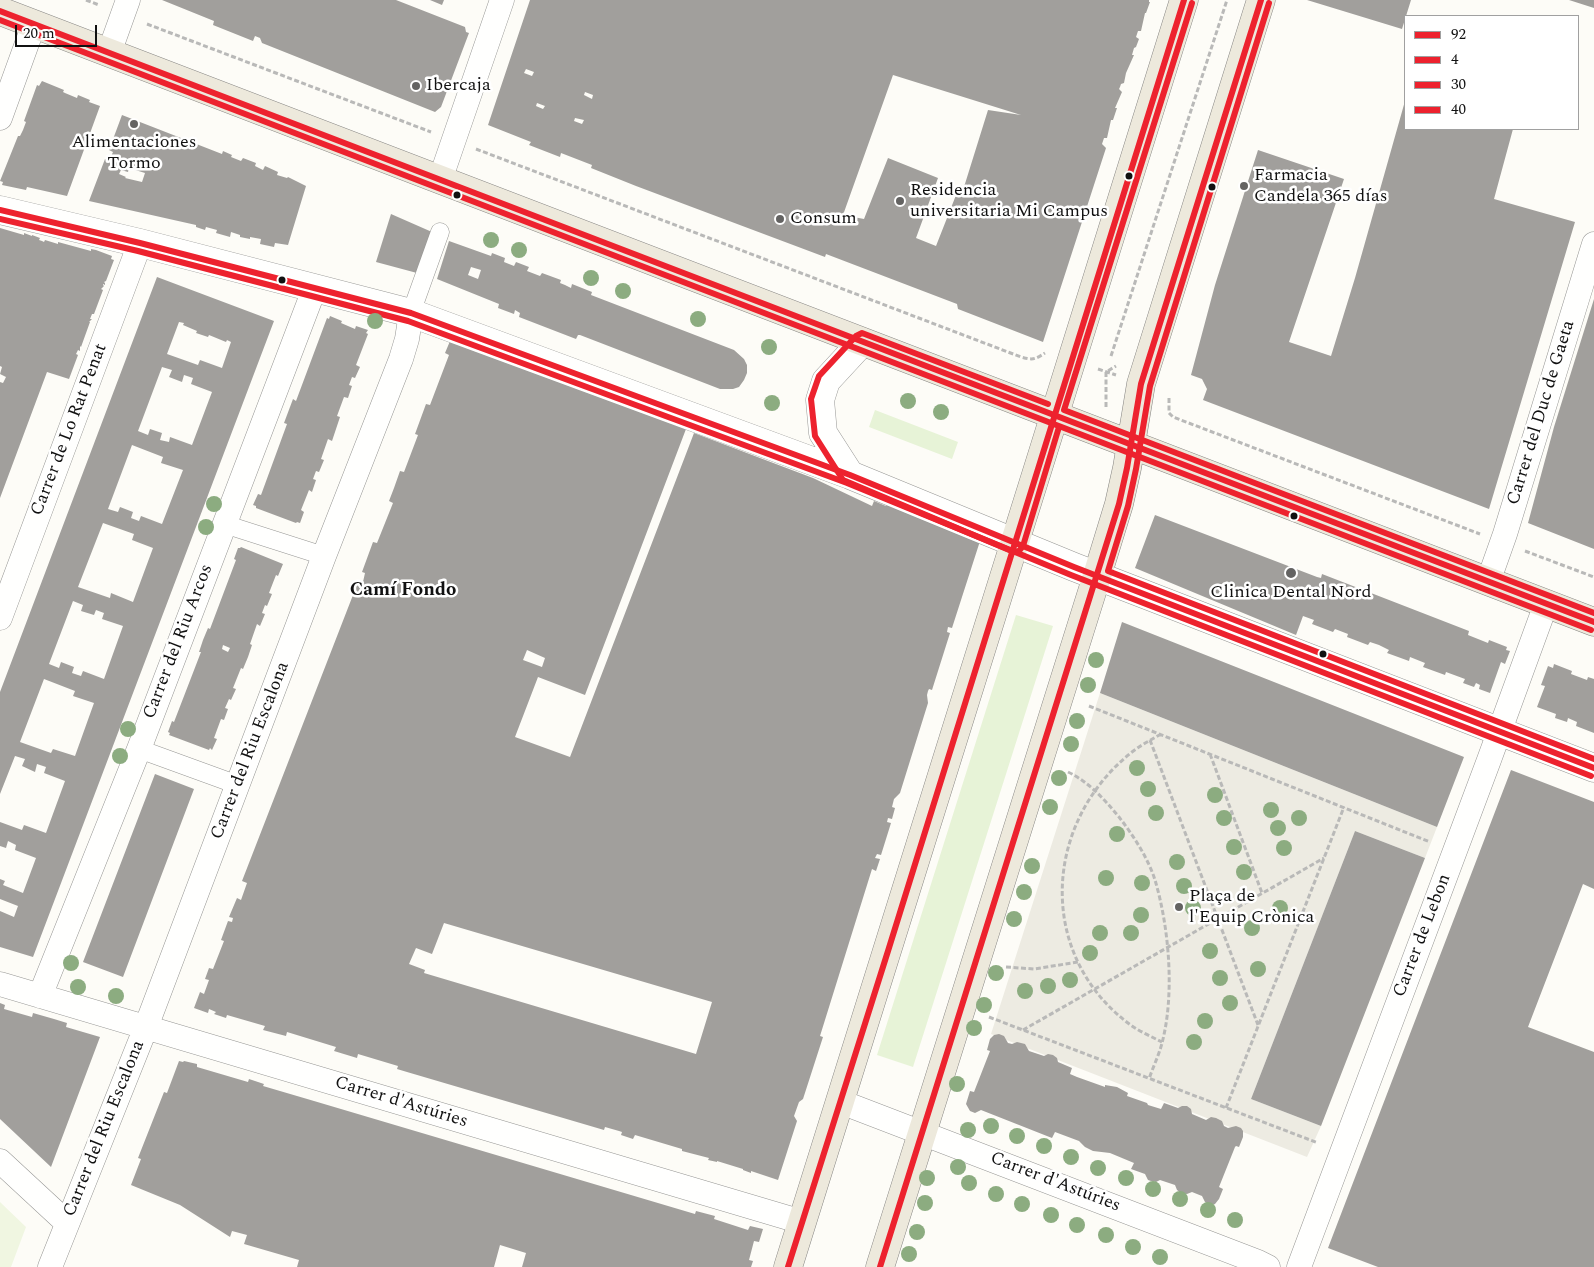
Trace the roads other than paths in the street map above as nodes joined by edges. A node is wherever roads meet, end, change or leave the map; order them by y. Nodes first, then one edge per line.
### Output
1 (502, 0) edge
2 (1184, 0) edge
3 (1261, 0) edge
4 (125, 7) edge
5 (0, 11) edge
6 (34, 24) junction
7 (109, 53) junction
8 (0, 118) edge
9 (440, 180) junction
10 (0, 210) edge
11 (440, 232) dead end
12 (140, 243) junction
13 (1594, 244) edge
14 (315, 287) junction
15 (411, 313) junction
16 (862, 342) junction
17 (1054, 416) junction
18 (1131, 445) junction
19 (850, 475) junction
20 (224, 524) junction
21 (1015, 543) junction
22 (324, 556) junction
23 (1097, 576) junction
24 (1488, 582) junction
25 (1546, 604) junction
26 (0, 618) edge
27 (1594, 622) edge
28 (1499, 732) junction
29 (139, 749) junction
30 (1594, 768) edge
31 (238, 785) junction
32 (0, 984) edge
33 (40, 996) junction
34 (146, 1027) junction
35 (841, 1102) junction
36 (923, 1132) junction
37 (0, 1161) edge
38 (802, 1222) junction
39 (67, 1223) junction
40 (56, 1265) edge
41 (788, 1267) edge
42 (880, 1267) edge
43 (1268, 1267) edge
44 (1298, 1267) edge

1 - 9 street
2 - 17 main road
3 - 18 main road
4 - 7 street
5 - 6 main road
6 - 7 main road
6 - 8 street
7 - 9 main road
9 - 16 main road
10 - 12 street
11 - 15 street, Carrer del Riu Escalona
12 - 14 street
12 - 26 street, Carrer de Lo Rat Penat
13 - 24 street, Carrer del Duc de Gaeta
14 - 15 street
14 - 20 street, Carrer del Riu Arcos
15 - 19 street
15 - 22 street, Carrer del Riu Escalona
16 - 17 main road
16 - 19 street
17 - 18 main road
17 - 21 main road
18 - 23 main road
18 - 24 main road
19 - 21 street
20 - 22 street
20 - 29 street, Carrer del Riu Arcos
21 - 23 street
21 - 35 main road
22 - 31 street, Carrer del Riu Escalona
23 - 28 street
23 - 36 main road
24 - 25 main road
25 - 27 main road
25 - 28 street, Carrer de Lebon
28 - 30 street
28 - 44 street, Carrer de Lebon
29 - 31 street
29 - 33 street, Carrer del Riu Arcos
31 - 34 street, Carrer del Riu Escalona
32 - 33 street, Carrer d'Astúries
33 - 34 street, Carrer d'Astúries
34 - 38 street, Carrer d'Astúries
34 - 39 street, Carrer del Riu Escalona
35 - 36 street, Carrer d'Astúries
35 - 38 main road
36 - 42 main road
36 - 43 street, Carrer d'Astúries
37 - 39 street
38 - 41 main road
39 - 40 street, Carrer del Riu Escalona

